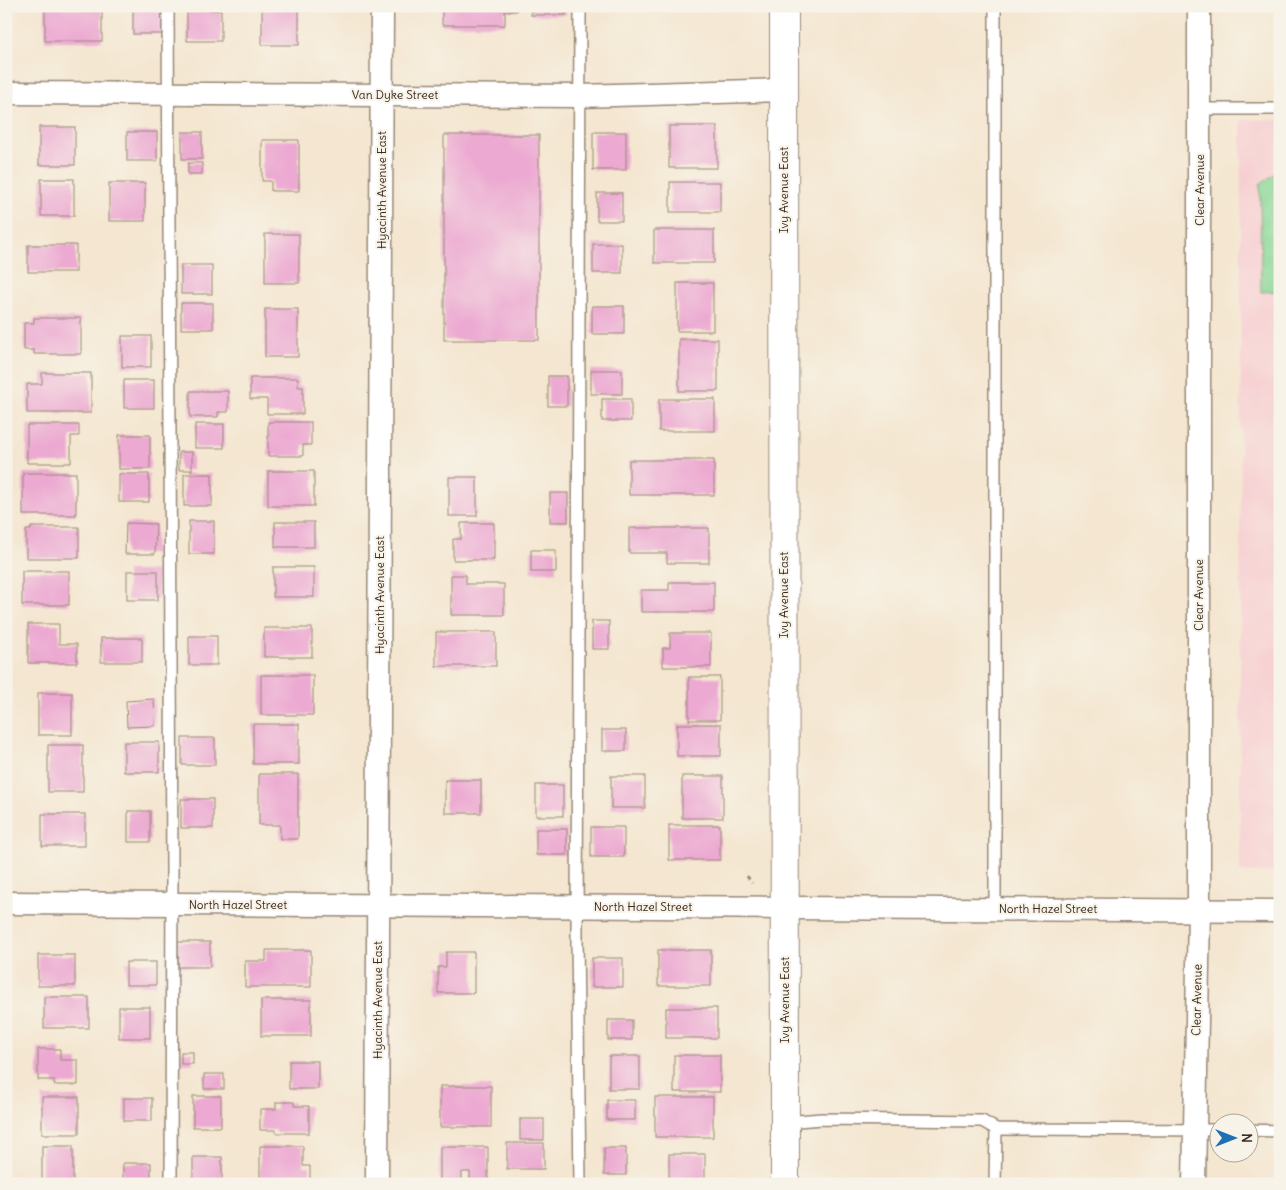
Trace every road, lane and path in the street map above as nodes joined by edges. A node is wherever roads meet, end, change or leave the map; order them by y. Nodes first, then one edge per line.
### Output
1 (168, 6) edge
2 (382, 6) edge
3 (580, 6) edge
4 (784, 6) edge
5 (995, 6) edge
6 (1199, 6) edge
7 (784, 90) junction
8 (6, 93) edge
9 (168, 94) junction
10 (383, 95) junction
11 (580, 96) junction
12 (1200, 109) junction
13 (1280, 109) edge
14 (747, 876) dead end
15 (753, 883) dead end
16 (6, 904) edge
17 (172, 904) junction
18 (378, 905) junction
19 (577, 907) junction
20 (785, 908) junction
21 (995, 909) junction
22 (1199, 910) junction
23 (1280, 910) edge
24 (785, 1122) junction
25 (996, 1129) junction
26 (1194, 1129) junction
27 (1208, 1130) edge
28 (1258, 1130) edge
29 (1280, 1131) edge
30 (170, 1184) edge
31 (377, 1184) edge
32 (580, 1184) edge
33 (785, 1184) edge
34 (995, 1184) edge
35 (1194, 1184) edge

1 - 9 lane
2 - 10 street, Hyacinth Avenue East
3 - 11 lane
4 - 7 street, Ivy Avenue East
5 - 21 lane
6 - 12 street, Clear Avenue
7 - 11 street, Van Dyke Street
7 - 20 street, Ivy Avenue East
8 - 9 street, Van Dyke Street
9 - 10 street, Van Dyke Street
9 - 17 lane
10 - 11 street, Van Dyke Street
10 - 18 street, Hyacinth Avenue East
11 - 19 lane
12 - 13 lane
12 - 22 street, Clear Avenue
14 - 15 path
16 - 17 street, North Hazel Street
17 - 18 street, North Hazel Street
17 - 30 lane
18 - 19 street, North Hazel Street
18 - 31 street, Hyacinth Avenue East
19 - 20 street, North Hazel Street
19 - 32 lane
20 - 21 street, North Hazel Street
20 - 24 street, Ivy Avenue East
21 - 22 street, North Hazel Street
22 - 23 street, North Hazel Street
22 - 26 street, Clear Avenue
24 - 25 lane
24 - 33 street, Ivy Avenue East
25 - 26 lane
25 - 34 lane
26 - 27 lane
26 - 35 street, Clear Avenue
28 - 29 lane

